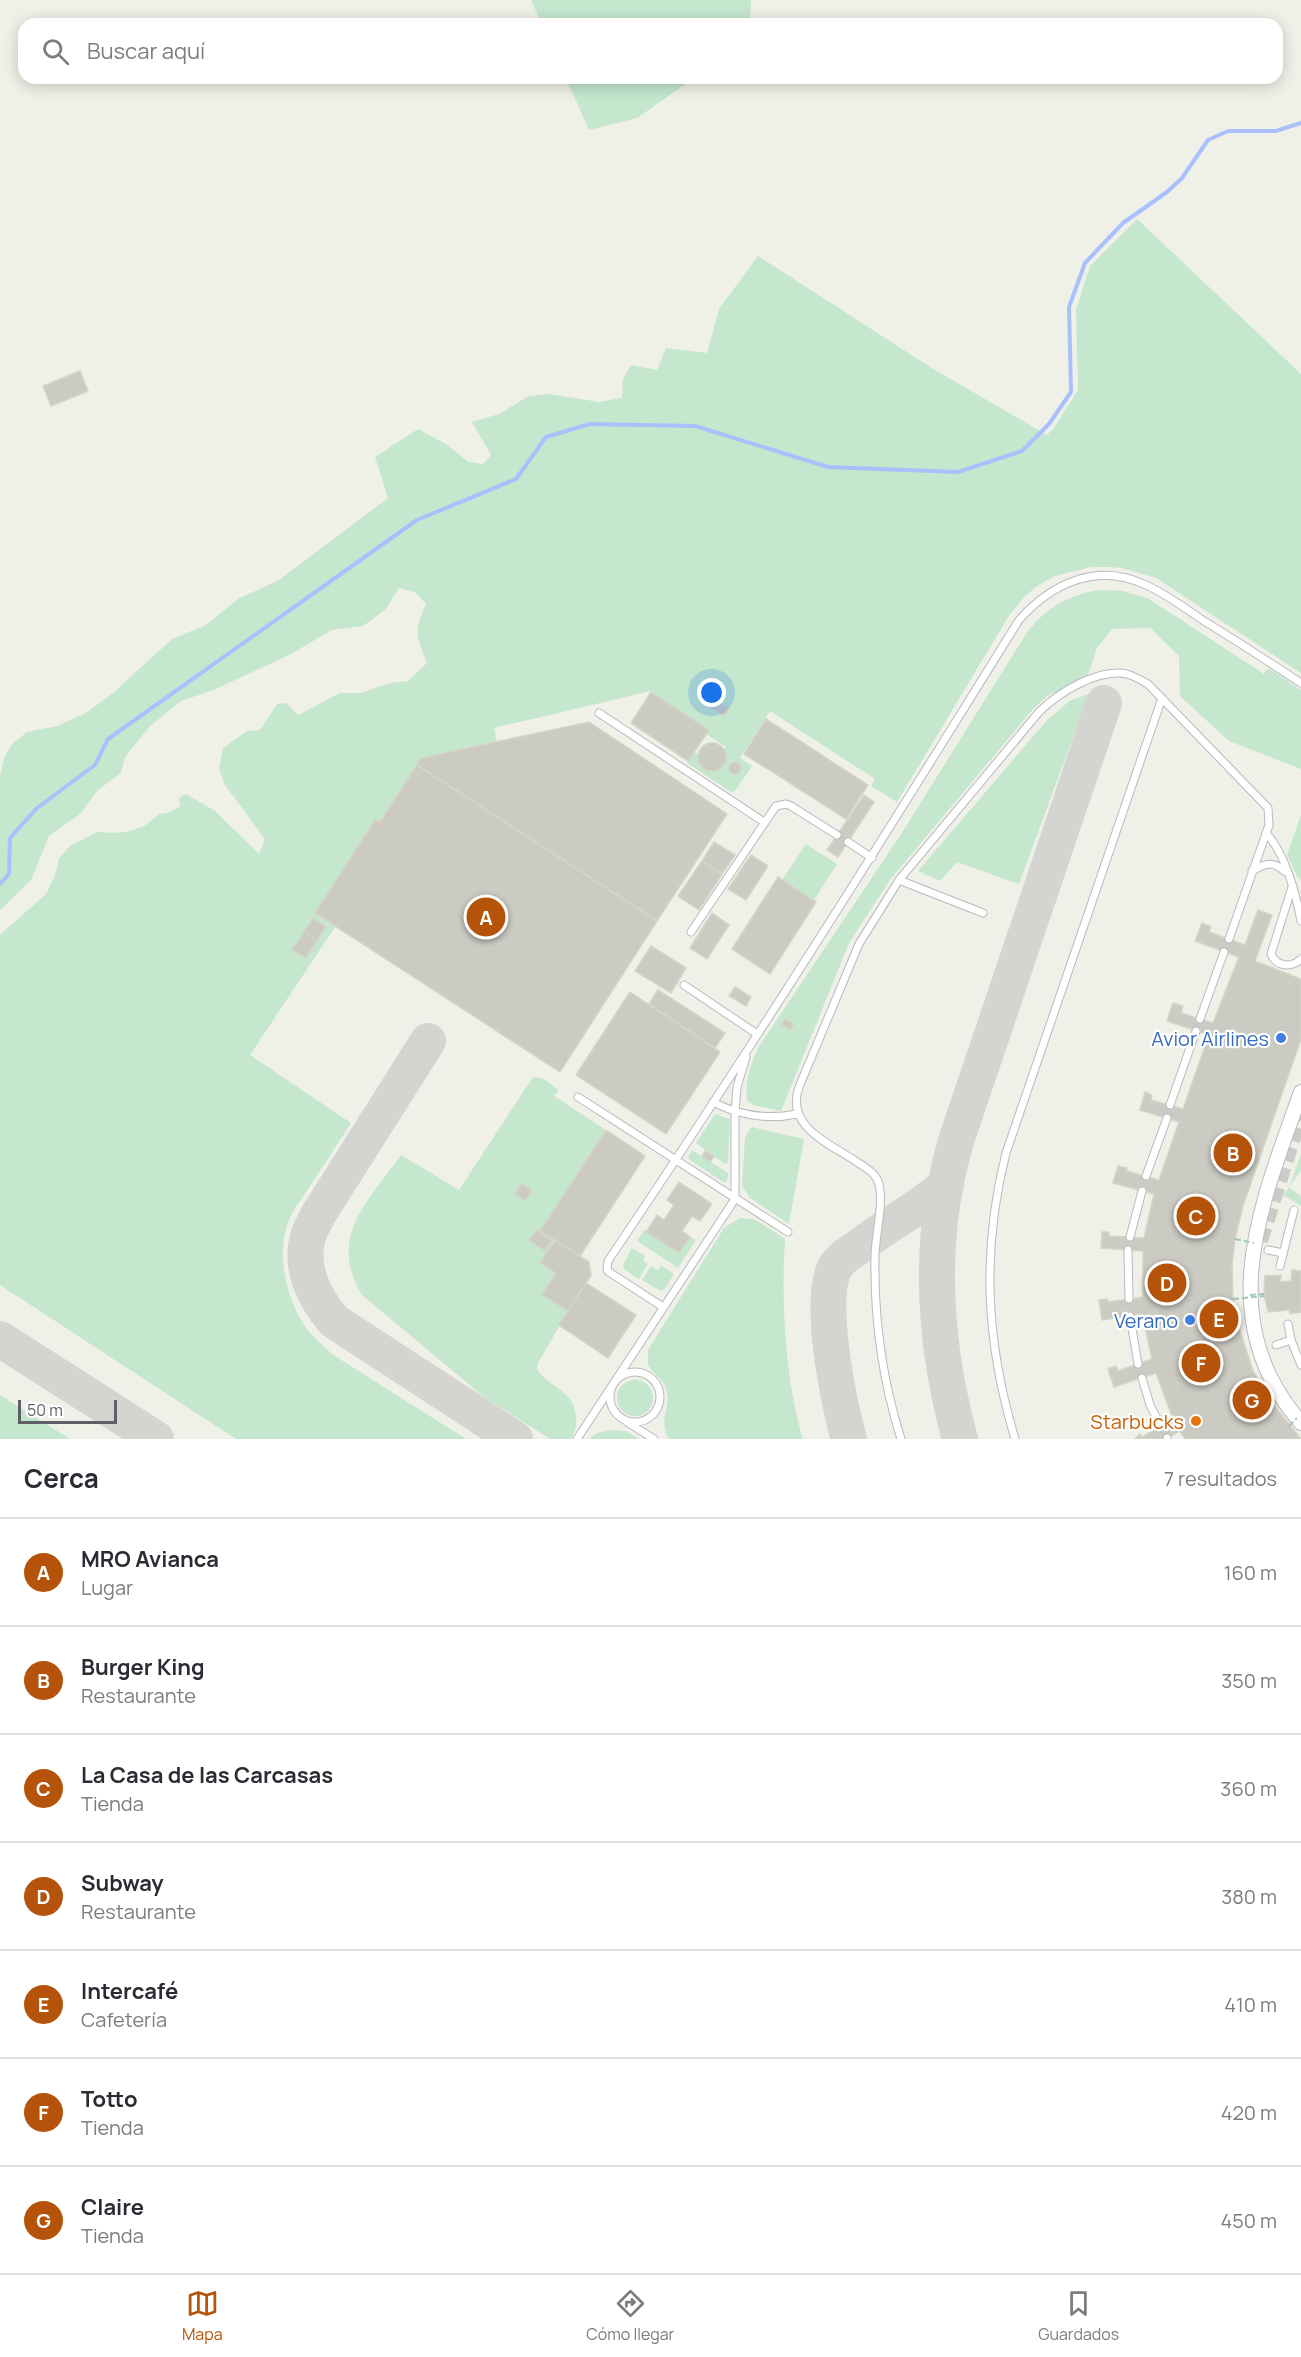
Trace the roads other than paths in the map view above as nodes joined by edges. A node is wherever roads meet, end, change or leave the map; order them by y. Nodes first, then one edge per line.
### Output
1 (1301, 683) edge
2 (1162, 698) junction
3 (599, 713) dead end
4 (764, 822) junction
5 (1266, 833) junction
6 (837, 835) dead end
7 (848, 842) dead end
8 (872, 858) junction
9 (1252, 871) junction
10 (1287, 874) junction
11 (899, 880) junction
12 (1292, 887) junction
13 (983, 913) dead end
14 (1301, 921) edge
15 (691, 932) dead end
16 (1229, 939) dead end
17 (1224, 952) dead end
18 (1301, 959) edge
19 (684, 985) dead end
20 (1200, 1019) dead end
21 (1196, 1031) dead end
22 (757, 1034) junction
23 (748, 1048) junction
24 (1301, 1092) edge
25 (578, 1096) dead end
26 (713, 1102) junction
27 (1170, 1106) dead end
28 (735, 1113) junction
29 (797, 1114) junction
30 (1167, 1118) dead end
31 (676, 1160) junction
32 (1146, 1176) dead end
33 (1142, 1191) dead end
34 (735, 1199) junction
35 (1294, 1210) dead end
36 (788, 1232) dead end
37 (1130, 1237) dead end
38 (1128, 1250) dead end
39 (1268, 1250) dead end
40 (1284, 1253) junction
41 (1280, 1266) dead end
42 (1129, 1299) dead end
43 (663, 1307) junction
44 (1130, 1316) dead end
45 (1288, 1324) dead end
46 (1291, 1340) junction
47 (1276, 1345) dead end
48 (1138, 1364) dead end
49 (1301, 1365) edge
50 (1142, 1378) dead end
51 (614, 1383) junction
52 (602, 1402) junction
53 (620, 1418) junction
54 (1296, 1422) edge
55 (1161, 1426) dead end
56 (577, 1439) edge
57 (654, 1439) edge
58 (901, 1439) edge
59 (1015, 1439) edge

1 - 8 lane
2 - 5 lane
2 - 11 lane
2 - 59 lane
3 - 4 lane
4 - 6 lane
4 - 15 lane
5 - 9 lane
5 - 10 lane
7 - 8 lane
8 - 22 lane
9 - 10 lane
9 - 16 lane
10 - 12 lane
11 - 13 lane
11 - 29 lane
12 - 14 lane
12 - 18 lane
17 - 20 lane
19 - 22 lane
21 - 27 lane
22 - 23 lane
23 - 26 lane
23 - 28 lane
24 - 54 street
25 - 31 lane
26 - 28 lane
26 - 31 lane
28 - 29 lane
28 - 34 lane
29 - 58 lane
30 - 32 lane
31 - 34 lane
31 - 43 lane
33 - 37 lane
34 - 36 lane
34 - 43 lane
35 - 40 lane
38 - 42 lane
39 - 40 lane
40 - 41 lane
43 - 51 lane
44 - 48 lane
45 - 46 lane
46 - 47 lane
46 - 49 lane
50 - 55 lane
51 - 52 lane
51 - 53 lane
51 - 53 lane
52 - 53 lane
52 - 56 lane
53 - 57 lane

